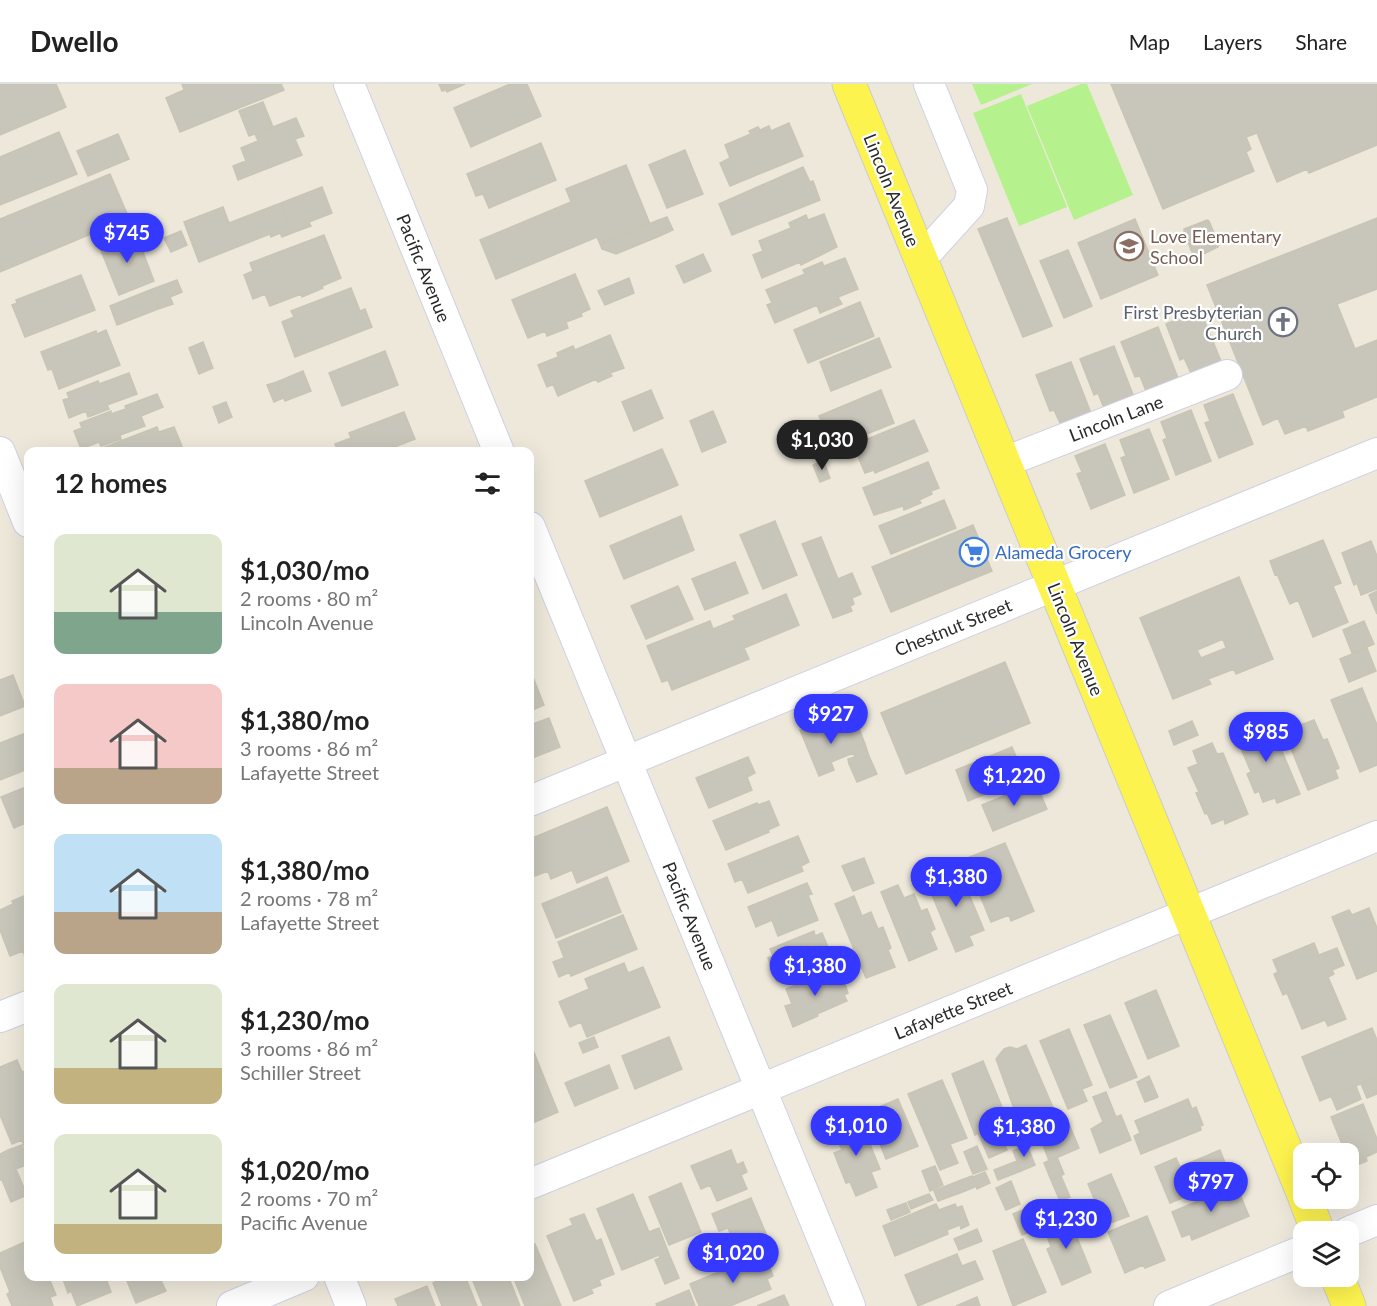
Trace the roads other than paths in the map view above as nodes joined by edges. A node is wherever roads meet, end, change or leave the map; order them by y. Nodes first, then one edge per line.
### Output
1 (349, 84) edge
2 (849, 84) edge
3 (929, 84) edge
4 (921, 260) junction
5 (1227, 375) dead end
6 (497, 447) edge
7 (0, 452) edge
8 (1377, 453) edge
9 (1005, 462) junction
10 (24, 512) edge
11 (534, 537) edge
12 (1055, 586) junction
13 (627, 761) junction
14 (534, 799) edge
15 (1377, 836) edge
16 (1189, 913) junction
17 (24, 1008) edge
18 (0, 1017) edge
19 (760, 1089) junction
20 (1293, 1170) edge
21 (534, 1182) edge
22 (1377, 1220) edge
23 (1359, 1227) edge
24 (1293, 1255) edge
25 (292, 1281) edge
26 (341, 1281) edge
27 (1341, 1287) edge
28 (232, 1306) edge
29 (351, 1306) edge
30 (850, 1306) edge
31 (1169, 1306) edge
32 (1349, 1306) edge

1 - 6 street, Pacific Avenue
2 - 4 main road, Lincoln Avenue
3 - 4 street
4 - 9 main road, Lincoln Avenue
5 - 9 street, Lincoln Lane
7 - 10 street
8 - 12 street, Chestnut Street
9 - 12 main road, Lincoln Avenue
11 - 13 street, Pacific Avenue
12 - 13 street, Chestnut Street
12 - 16 main road, Lincoln Avenue
13 - 14 street, Chestnut Street
13 - 19 street, Pacific Avenue
15 - 16 street, Lafayette Street
16 - 19 street, Lafayette Street
16 - 20 main road, Lincoln Avenue
17 - 18 street
19 - 21 street, Lafayette Street
19 - 30 street, Pacific Avenue
22 - 23 street
24 - 31 street
25 - 28 street
26 - 29 street
27 - 32 main road

